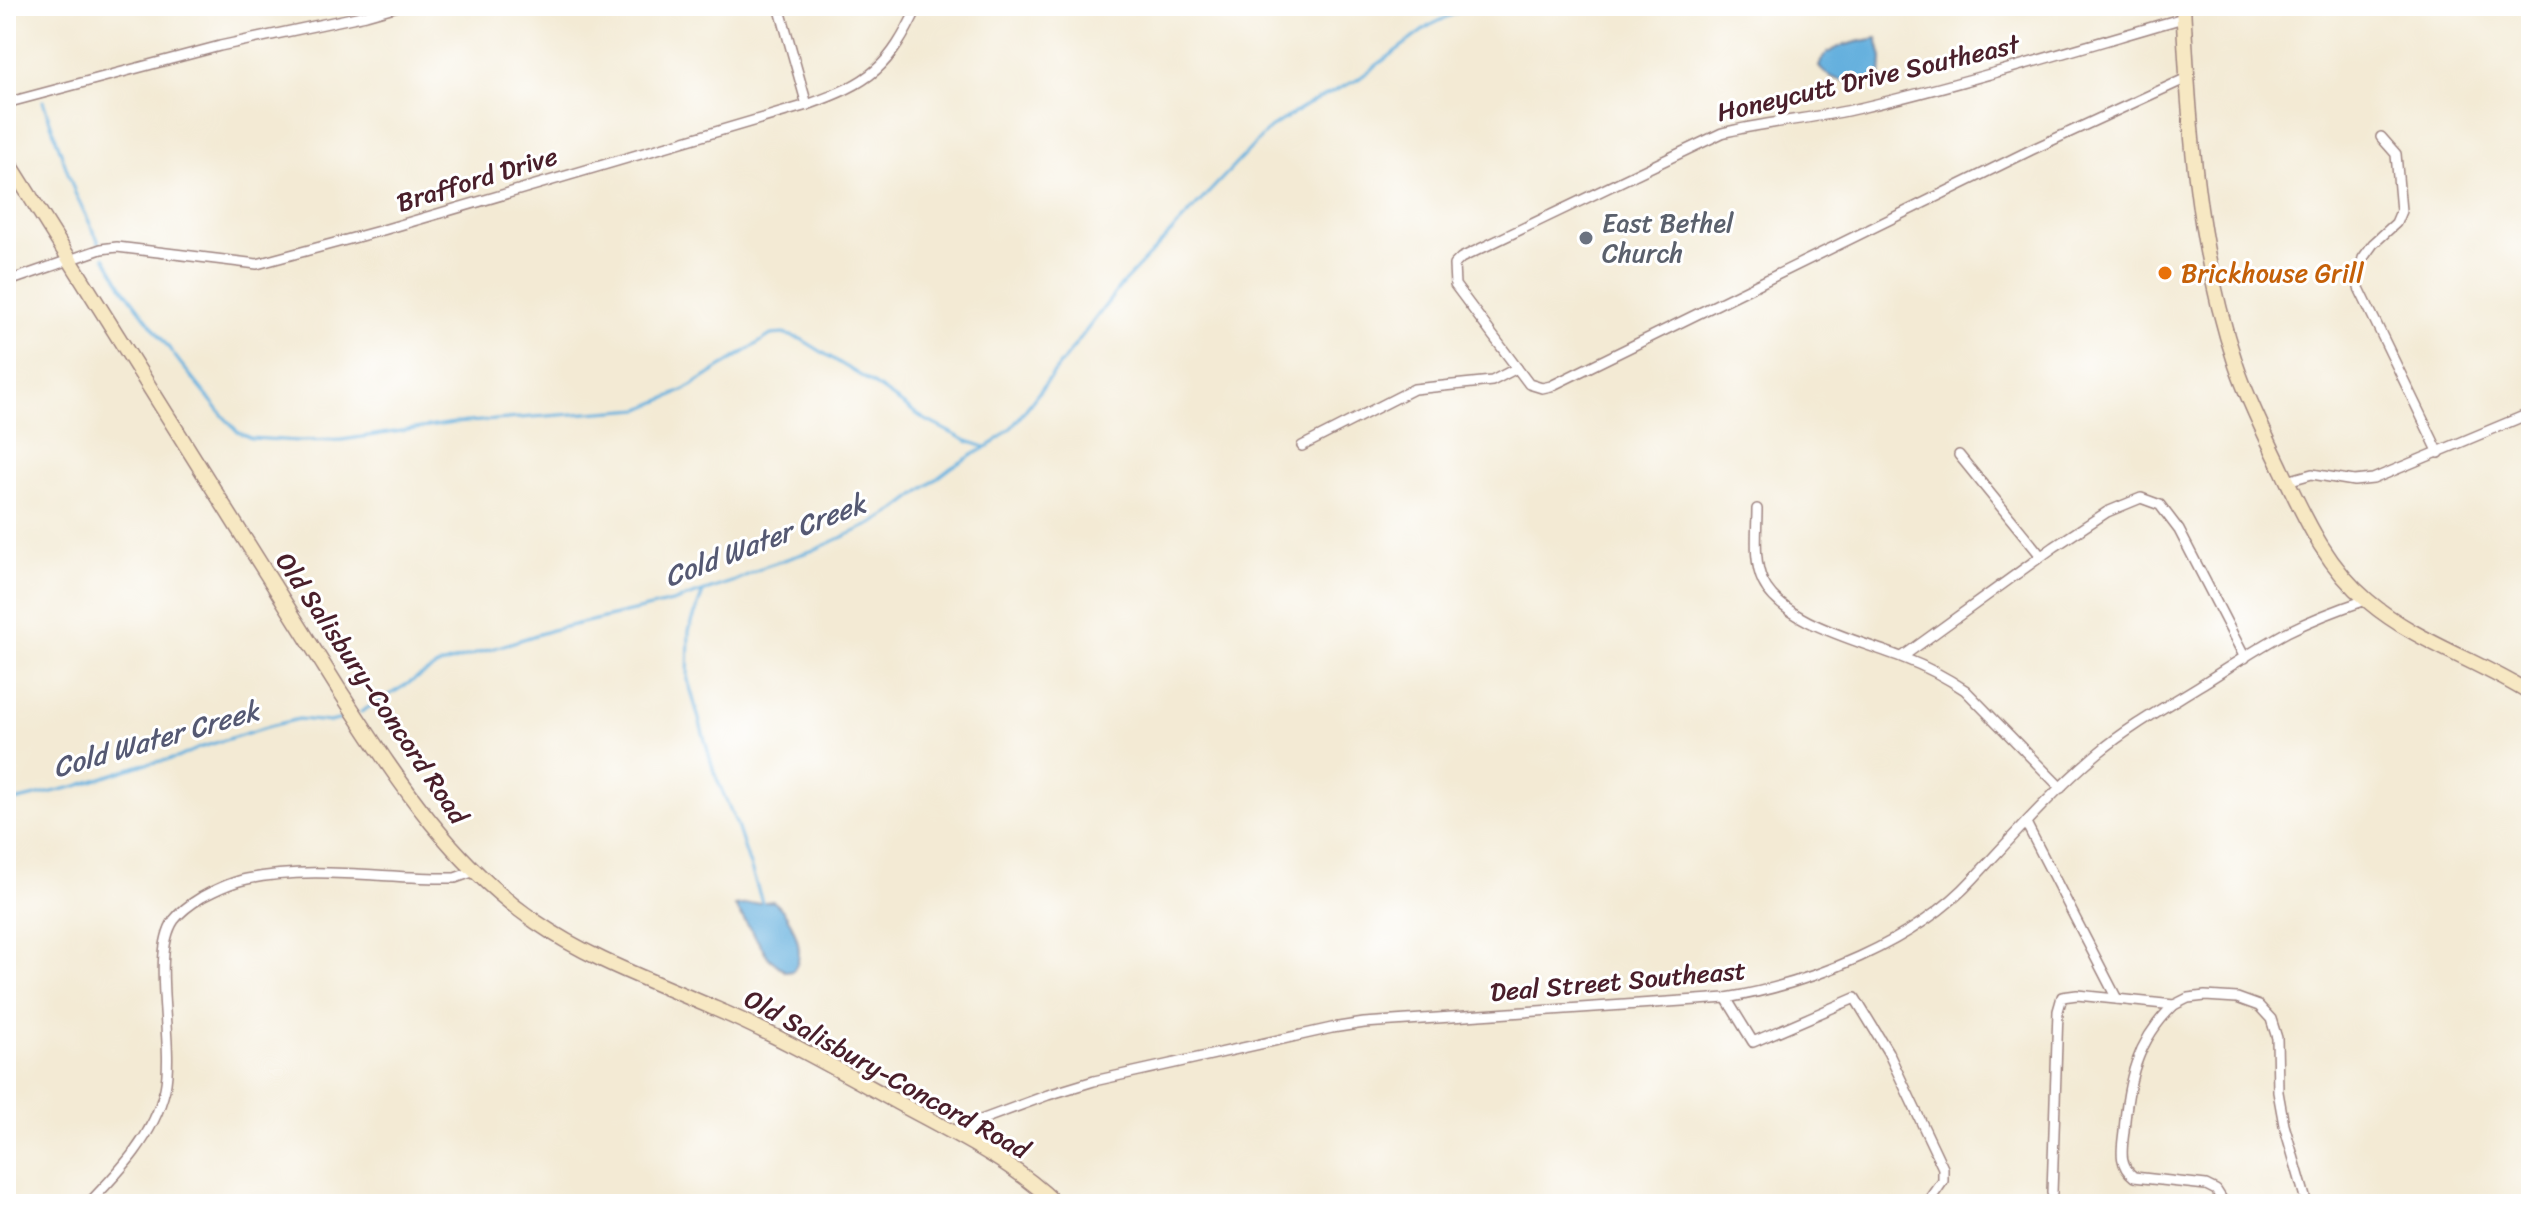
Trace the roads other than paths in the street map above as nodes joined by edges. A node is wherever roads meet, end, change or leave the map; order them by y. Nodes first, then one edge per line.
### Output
1 (398, 6) edge
2 (779, 6) edge
3 (918, 6) edge
4 (2183, 12) edge
5 (2187, 78) junction
6 (6, 103) edge
7 (807, 105) junction
8 (2381, 137) dead end
9 (6, 158) edge
10 (70, 261) junction
11 (6, 282) edge
12 (1517, 368) junction
13 (2531, 413) edge
14 (1302, 446) dead end
15 (2439, 453) junction
16 (1959, 455) dead end
17 (2287, 481) junction
18 (1757, 509) dead end
19 (2041, 556) junction
20 (2366, 600) junction
21 (1902, 657) junction
22 (2245, 658) junction
23 (2531, 694) edge
24 (2061, 788) junction
25 (2026, 823) junction
26 (475, 871) junction
27 (1726, 998) junction
28 (2117, 999) junction
29 (2174, 1005) junction
30 (961, 1137) junction
31 (2052, 1193) dead end
32 (88, 1204) edge
33 (1056, 1204) edge
34 (1927, 1204) edge
35 (2225, 1204) edge
36 (2307, 1204) edge

1 - 6 street
2 - 7 street
3 - 7 street, Brafford Drive
4 - 5 main road
4 - 12 street, Honeycutt Drive Southeast
5 - 12 street, Honeycutt Drive Southeast
5 - 17 main road
7 - 10 street, Brafford Drive
8 - 15 street
9 - 10 main road, Old Salisbury-Concord Road
10 - 11 street, Brafford Drive
10 - 26 main road, Old Salisbury-Concord Road
12 - 14 street
13 - 15 street
15 - 17 street
16 - 19 street
17 - 20 main road
18 - 21 street
19 - 21 street
19 - 22 street
20 - 22 street, Deal Street Southeast
20 - 23 main road
21 - 24 street
22 - 24 street, Deal Street Southeast
24 - 25 street, Deal Street Southeast
25 - 27 street, Deal Street Southeast
25 - 28 street
26 - 30 main road, Old Salisbury-Concord Road
26 - 32 street
27 - 30 street, Deal Street Southeast
27 - 34 street
28 - 29 street
28 - 31 street
29 - 35 street
29 - 36 street
30 - 33 main road, Old Salisbury-Concord Road

